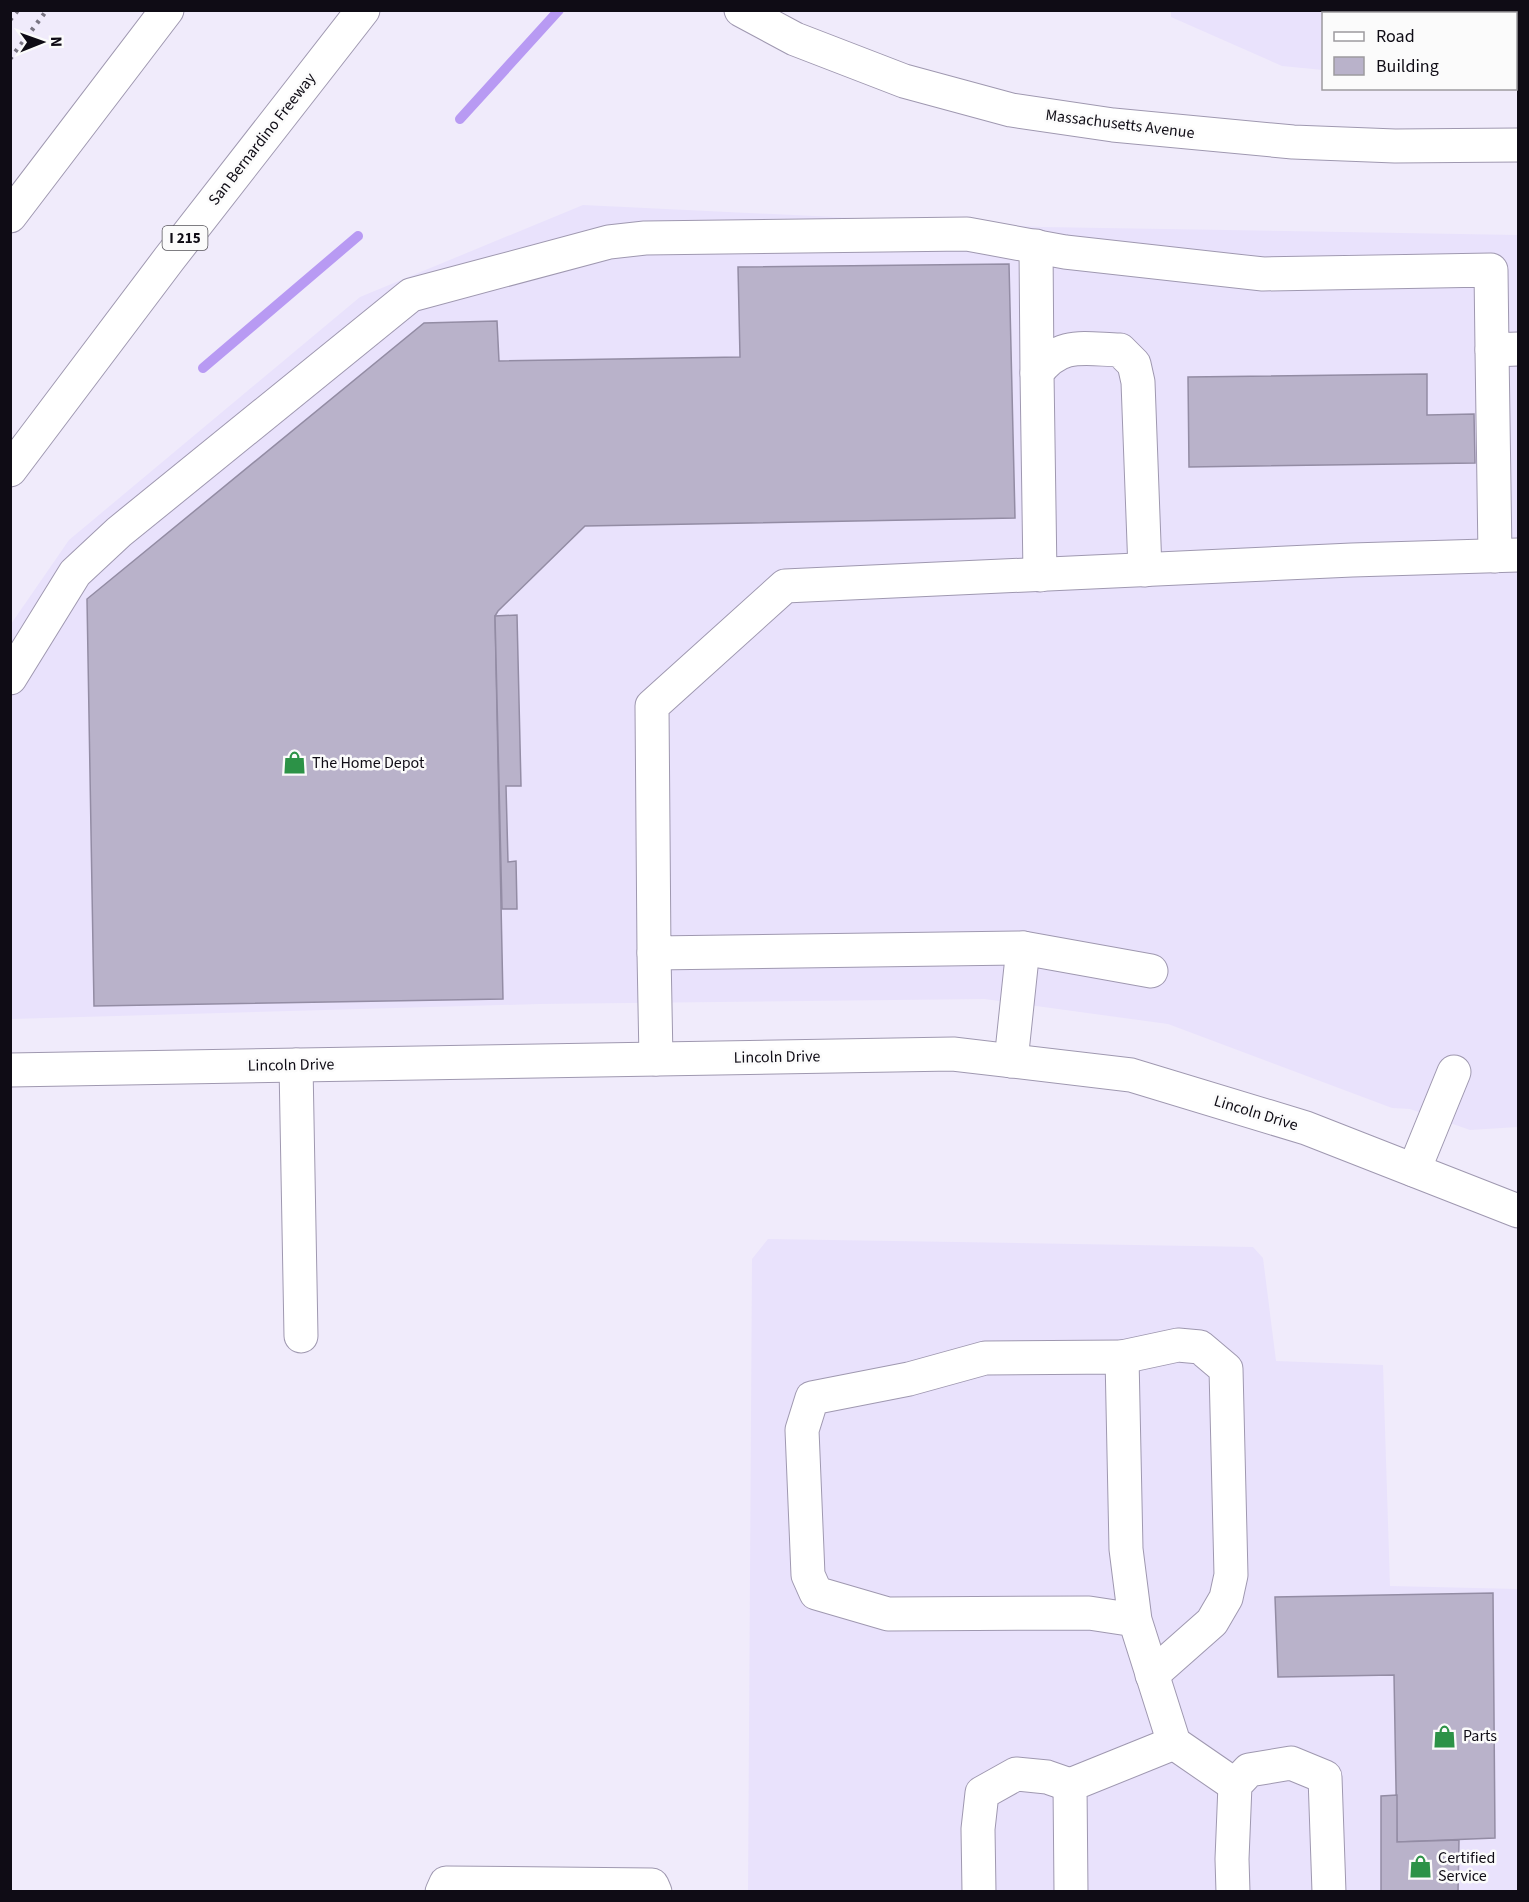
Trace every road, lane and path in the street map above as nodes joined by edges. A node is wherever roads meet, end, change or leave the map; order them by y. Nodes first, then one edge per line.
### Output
1 (167, 10) edge
2 (363, 10) edge
3 (741, 10) edge
4 (1518, 145) edge
5 (10, 216) edge
6 (1036, 246) junction
7 (1505, 349) edge
8 (1037, 373) junction
9 (10, 470) edge
10 (1507, 555) edge
11 (1145, 570) junction
12 (1040, 575) junction
13 (10, 678) edge
14 (1023, 948) junction
15 (654, 953) junction
16 (1151, 971) dead end
17 (656, 1059) junction
18 (1011, 1061) junction
19 (296, 1065) junction
20 (10, 1070) edge
21 (1454, 1072) dead end
22 (1414, 1170) junction
23 (1518, 1210) edge
24 (302, 1336) dead end
25 (1122, 1357) junction
26 (1135, 1620) junction
27 (1152, 1675) junction
28 (1174, 1743) junction
29 (1070, 1785) junction
30 (1235, 1785) junction
31 (442, 1892) edge
32 (655, 1892) edge
33 (979, 1892) edge
34 (1071, 1892) edge
35 (1233, 1892) edge
36 (1329, 1892) edge

1 - 5 main road
2 - 9 main road, San Bernardino Freeway / I 215
3 - 4 main road, Massachusetts Avenue
6 - 7 main road
6 - 8 main road
6 - 13 main road
7 - 10 main road
8 - 11 main road
8 - 12 main road
10 - 11 main road
11 - 12 main road
12 - 15 main road
14 - 15 main road
14 - 16 main road
14 - 18 main road
15 - 17 main road
17 - 18 main road, Lincoln Drive
17 - 19 main road, Lincoln Drive
18 - 22 main road, Lincoln Drive
19 - 20 main road, Lincoln Drive
19 - 24 main road
21 - 22 main road
22 - 23 main road, Lincoln Drive
25 - 26 main road
25 - 26 main road
25 - 27 main road
26 - 27 main road
27 - 28 main road
28 - 29 main road
28 - 30 main road
29 - 33 main road
29 - 34 main road
30 - 35 main road
30 - 36 main road
31 - 32 main road

